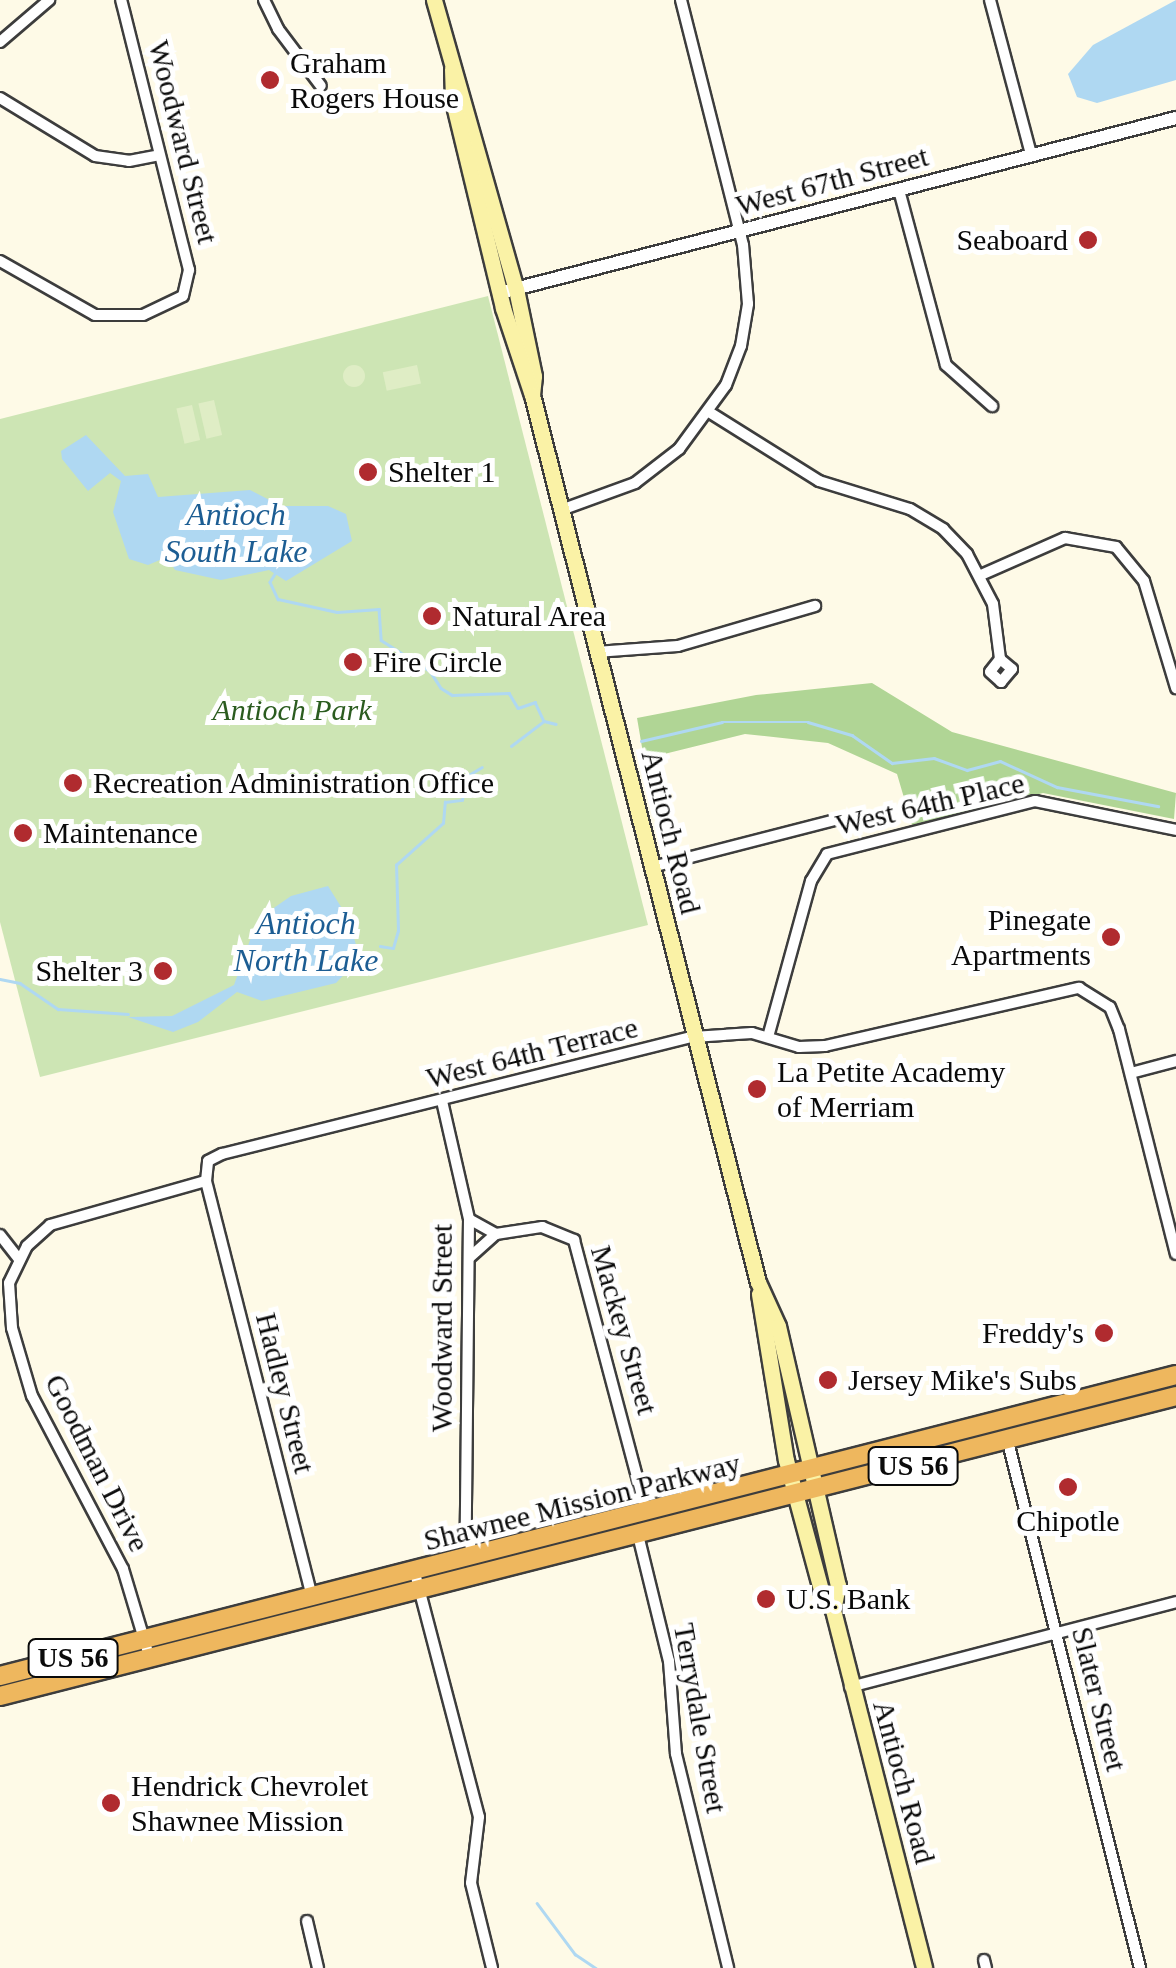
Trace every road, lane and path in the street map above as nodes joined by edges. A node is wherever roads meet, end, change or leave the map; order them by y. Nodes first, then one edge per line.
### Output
1 (50, 0) edge
2 (122, 0) edge
3 (264, 0) edge
4 (434, 0) edge
5 (681, 0) edge
6 (990, 0) edge
7 (0, 42) edge
8 (321, 86) dead end
9 (0, 98) edge
10 (1176, 118) edge
11 (1031, 154) junction
12 (159, 155) junction
13 (899, 190) junction
14 (739, 231) junction
15 (0, 261) edge
16 (508, 291) junction
17 (992, 406) dead end
18 (709, 412) junction
19 (561, 510) junction
20 (980, 575) junction
21 (815, 606) dead end
22 (596, 652) junction
23 (1000, 659) dead end
24 (1176, 688) edge
25 (843, 818) dead end
26 (1176, 830) edge
27 (652, 866) junction
28 (693, 1037) junction
29 (768, 1037) junction
30 (1176, 1061) edge
31 (1131, 1073) junction
32 (442, 1101) junction
33 (206, 1181) junction
34 (468, 1218) junction
35 (496, 1234) junction
36 (0, 1236) edge
37 (1176, 1254) edge
38 (18, 1258) junction
39 (469, 1258) junction
40 (758, 1282) junction
41 (1176, 1375) edge
42 (1176, 1396) edge
43 (1066, 1404) junction
44 (1008, 1442) junction
45 (791, 1477) junction
46 (816, 1480) junction
47 (796, 1496) junction
48 (646, 1512) junction
49 (638, 1534) junction
50 (473, 1557) junction
51 (417, 1582) junction
52 (1176, 1602) edge
53 (316, 1608) junction
54 (833, 1610) junction
55 (1058, 1632) junction
56 (148, 1650) junction
57 (0, 1676) edge
58 (850, 1687) junction
59 (0, 1696) edge
60 (307, 1922) dead end
61 (318, 1968) edge
62 (492, 1968) edge
63 (728, 1968) edge
64 (924, 1968) edge
65 (1140, 1968) edge

1 - 7 street
2 - 12 street, Woodward Street
3 - 8 street
4 - 16 main road, Antioch Road
5 - 14 street
6 - 11 street
9 - 12 street
10 - 11 street, West 67th Street
11 - 13 street, West 67th Street
12 - 15 street, Woodward Street
13 - 14 street, West 67th Street
13 - 17 street
14 - 16 street, West 67th Street
14 - 18 street
16 - 19 main road, Antioch Road
18 - 19 street
18 - 20 street
19 - 22 main road, Antioch Road
20 - 23 street
20 - 24 street
21 - 22 street
22 - 27 main road, Antioch Road
25 - 27 street
26 - 29 street, West 64th Place
27 - 28 main road, Antioch Road
28 - 29 street, West 64th Terrace
28 - 32 street, West 64th Terrace
28 - 40 main road, Antioch Road
29 - 31 street, West 64th Terrace
30 - 31 street
31 - 37 street
32 - 33 street, West 64th Terrace
32 - 34 street, Woodward Street
33 - 38 street
33 - 53 street, Hadley Street
34 - 35 street
34 - 39 street, Woodward Street
35 - 39 street
35 - 48 street, Mackey Street
36 - 38 street
38 - 56 street, Goodman Drive
39 - 50 street, Woodward Street
40 - 45 main road, Antioch Road
40 - 46 main road, Antioch Road
41 - 43 highway, Shawnee Mission Parkway / US 56
42 - 44 highway, Shawnee Mission Parkway / US 56
43 - 44 highway
43 - 46 highway, Shawnee Mission Parkway / US 56
44 - 46 highway, Shawnee Mission Parkway / US 56
44 - 55 street, Slater Street
45 - 46 highway, Shawnee Mission Parkway / US 56
45 - 47 main road, Antioch Road
45 - 48 highway, Shawnee Mission Parkway / US 56
46 - 47 highway, Shawnee Mission Parkway / US 56
46 - 54 main road, Antioch Road
47 - 49 highway, Shawnee Mission Parkway / US 56
47 - 54 main road, Antioch Road
48 - 50 highway, Shawnee Mission Parkway / US 56
49 - 51 highway, Shawnee Mission Parkway / US 56
49 - 63 street, Terrydale Street
50 - 51 highway, Shawnee Mission Parkway / US 56
51 - 53 highway, Shawnee Mission Parkway / US 56
51 - 62 street
52 - 55 street
53 - 56 highway, Shawnee Mission Parkway / US 56
54 - 58 main road, Antioch Road
55 - 58 street
55 - 65 street, Slater Street
56 - 57 highway, Shawnee Mission Parkway / US 56
56 - 59 highway, Shawnee Mission Parkway / US 56
58 - 64 main road, Antioch Road
60 - 61 street

